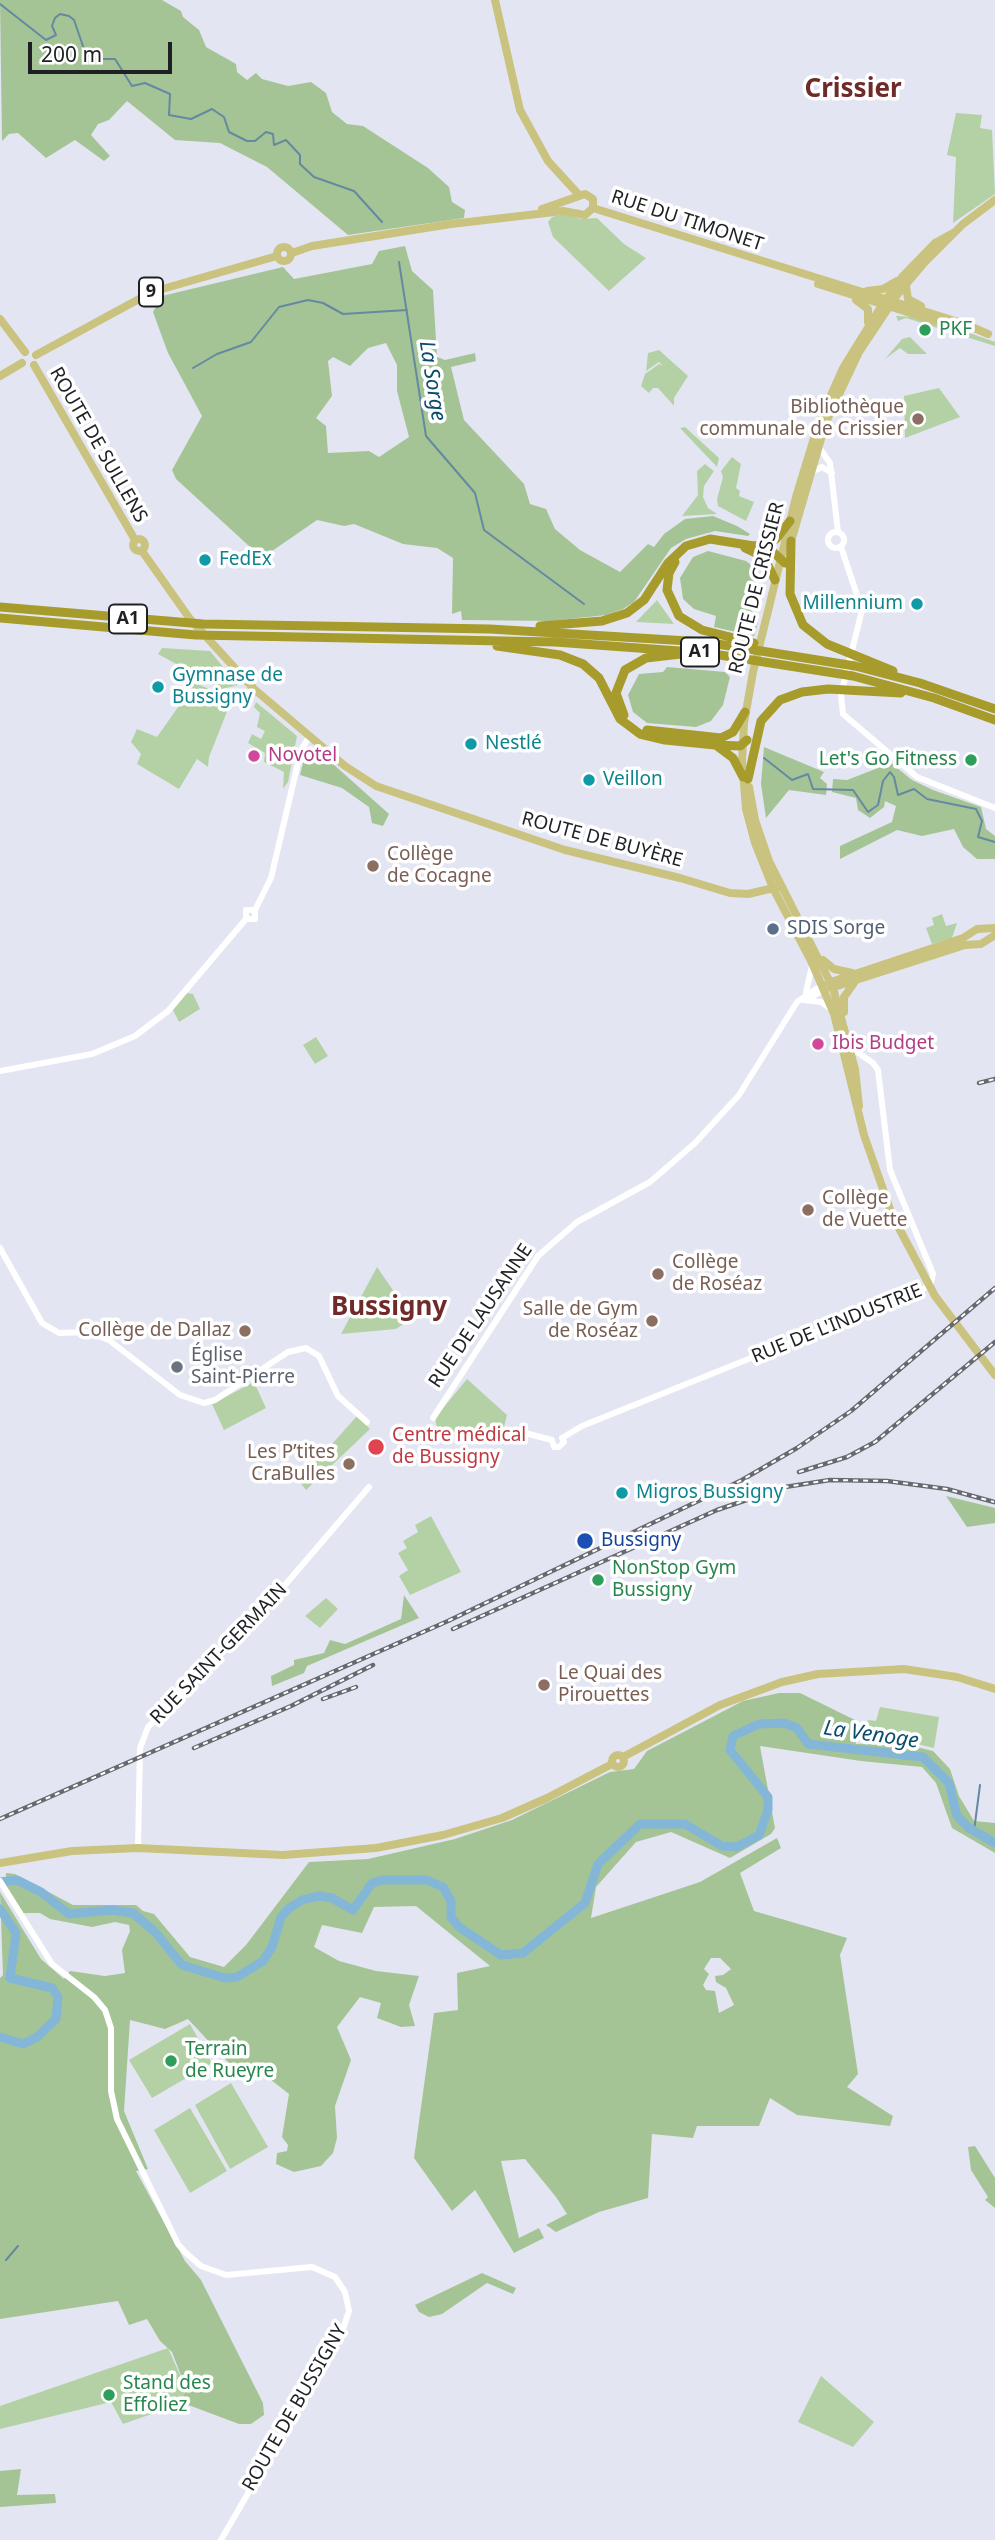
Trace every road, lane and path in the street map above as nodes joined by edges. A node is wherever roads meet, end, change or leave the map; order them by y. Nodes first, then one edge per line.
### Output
1 (495, 0) edge
2 (576, 197) junction
3 (995, 200) edge
4 (593, 208) junction
5 (575, 211) junction
6 (501, 218) junction
7 (770, 264) junction
8 (904, 280) junction
9 (861, 291) junction
10 (845, 293) junction
11 (887, 303) junction
12 (908, 313) junction
13 (0, 319) edge
14 (965, 324) junction
15 (870, 328) junction
16 (991, 335) edge
17 (25, 352) junction
18 (37, 355) junction
19 (22, 363) junction
20 (34, 365) junction
21 (0, 376) edge
22 (818, 446) junction
23 (810, 473) junction
24 (832, 474) junction
25 (790, 521) junction
26 (838, 532) junction
27 (791, 541) junction
28 (754, 546) junction
29 (841, 547) junction
30 (783, 560) junction
31 (775, 580) junction
32 (0, 601) edge
33 (0, 607) edge
34 (40, 611) junction
35 (0, 618) edge
36 (490, 629) junction
37 (764, 636) junction
38 (461, 641) junction
39 (707, 653) junction
40 (814, 658) junction
41 (755, 672) junction
42 (937, 694) junction
43 (995, 709) edge
44 (745, 712) junction
45 (995, 720) edge
46 (309, 737) junction
47 (745, 742) junction
48 (715, 745) junction
49 (746, 778) junction
50 (417, 802) joint
51 (995, 808) edge
52 (765, 870) junction
53 (777, 887) junction
54 (753, 893) junction
55 (995, 928) edge
56 (973, 932) junction
57 (989, 934) edge
58 (975, 943) junction
59 (816, 961) junction
60 (857, 977) junction
61 (828, 986) junction
62 (803, 998) junction
63 (834, 1014) junction
64 (849, 1044) junction
65 (871, 1061) junction
66 (855, 1069) junction
67 (0, 1071) edge
68 (859, 1116) junction
69 (0, 1248) edge
70 (995, 1375) edge
71 (433, 1418) dead end
72 (367, 1422) dead end
73 (496, 1435) dead end
74 (369, 1487) dead end
75 (995, 1689) edge
76 (138, 1848) junction
77 (0, 1863) edge
78 (0, 1881) edge
79 (222, 2540) edge

1 - 2 main road
2 - 4 main road
2 - 5 main road
2 - 6 main road
3 - 8 main road, ROUTE DE CRISSIER
4 - 5 main road
4 - 7 main road, RUE DU TIMONET
5 - 6 main road
6 - 18 main road, 9
7 - 9 main road, RUE DU TIMONET
7 - 10 main road, RUE DU TIMONET
8 - 9 main road
8 - 11 main road, ROUTE DE CRISSIER
8 - 14 main road
9 - 11 main road, RUE DU TIMONET
10 - 11 main road, RUE DU TIMONET
10 - 15 main road
11 - 12 main road
11 - 14 main road
11 - 15 main road, ROUTE DE CRISSIER
12 - 15 main road
12 - 16 main road
13 - 17 main road
14 - 16 main road
15 - 22 main road, ROUTE DE CRISSIER
15 - 25 main road, ROUTE DE CRISSIER
17 - 18 main road
17 - 19 main road
18 - 20 main road
19 - 20 main road
19 - 21 main road
20 - 46 main road, ROUTE DE SULLENS
22 - 23 main road, ROUTE DE CRISSIER
22 - 24 street
23 - 24 street
23 - 27 main road, ROUTE DE CRISSIER
24 - 26 street
25 - 28 highway
25 - 30 main road, ROUTE DE CRISSIER
26 - 29 street
26 - 29 street
27 - 30 main road, ROUTE DE CRISSIER
27 - 42 highway
28 - 30 highway
28 - 36 highway
29 - 51 street
30 - 31 main road, ROUTE DE CRISSIER
30 - 37 main road, ROUTE DE CRISSIER
31 - 37 main road, ROUTE DE CRISSIER
31 - 40 highway
32 - 34 highway
33 - 34 highway, A1
34 - 36 highway, A1
35 - 38 highway, A1
36 - 40 highway, A1
37 - 41 main road, ROUTE DE CRISSIER
38 - 39 highway, A1
38 - 48 highway
39 - 42 highway, A1
39 - 44 highway
40 - 42 highway, A1
41 - 44 main road, ROUTE DE CRISSIER
41 - 47 main road, ROUTE DE CRISSIER
42 - 43 highway, A1
42 - 45 highway, A1
42 - 49 highway
44 - 47 main road, ROUTE DE CRISSIER
46 - 50 main road, ROUTE DE SULLENS
46 - 67 street
47 - 48 highway
47 - 49 main road, ROUTE DE CRISSIER
48 - 49 highway
49 - 52 main road, ROUTE DE CRISSIER
49 - 53 main road, ROUTE DE CRISSIER
50 - 54 main road, ROUTE DE BUYÈRE
52 - 53 main road, ROUTE DE CRISSIER
52 - 54 main road
53 - 54 main road, ROUTE DE BUYÈRE
53 - 59 main road, ROUTE DE CRISSIER
55 - 57 main road
56 - 57 main road
56 - 58 main road
56 - 60 main road
57 - 58 main road
58 - 60 main road
59 - 60 main road
59 - 61 main road, ROUTE DE CRISSIER
59 - 62 street
60 - 61 main road
60 - 64 main road
61 - 62 street, RUE DE LAUSANNE
61 - 63 main road
61 - 64 main road
62 - 63 street
62 - 71 street, RUE DE LAUSANNE
63 - 68 main road
64 - 65 street
64 - 66 main road
65 - 66 street
65 - 73 street, RUE DE L'INDUSTRIE
66 - 68 main road
68 - 70 main road
69 - 72 street
74 - 76 street, RUE SAINT-GERMAIN
75 - 76 main road
76 - 77 main road
78 - 79 street, ROUTE DE BUSSIGNY

